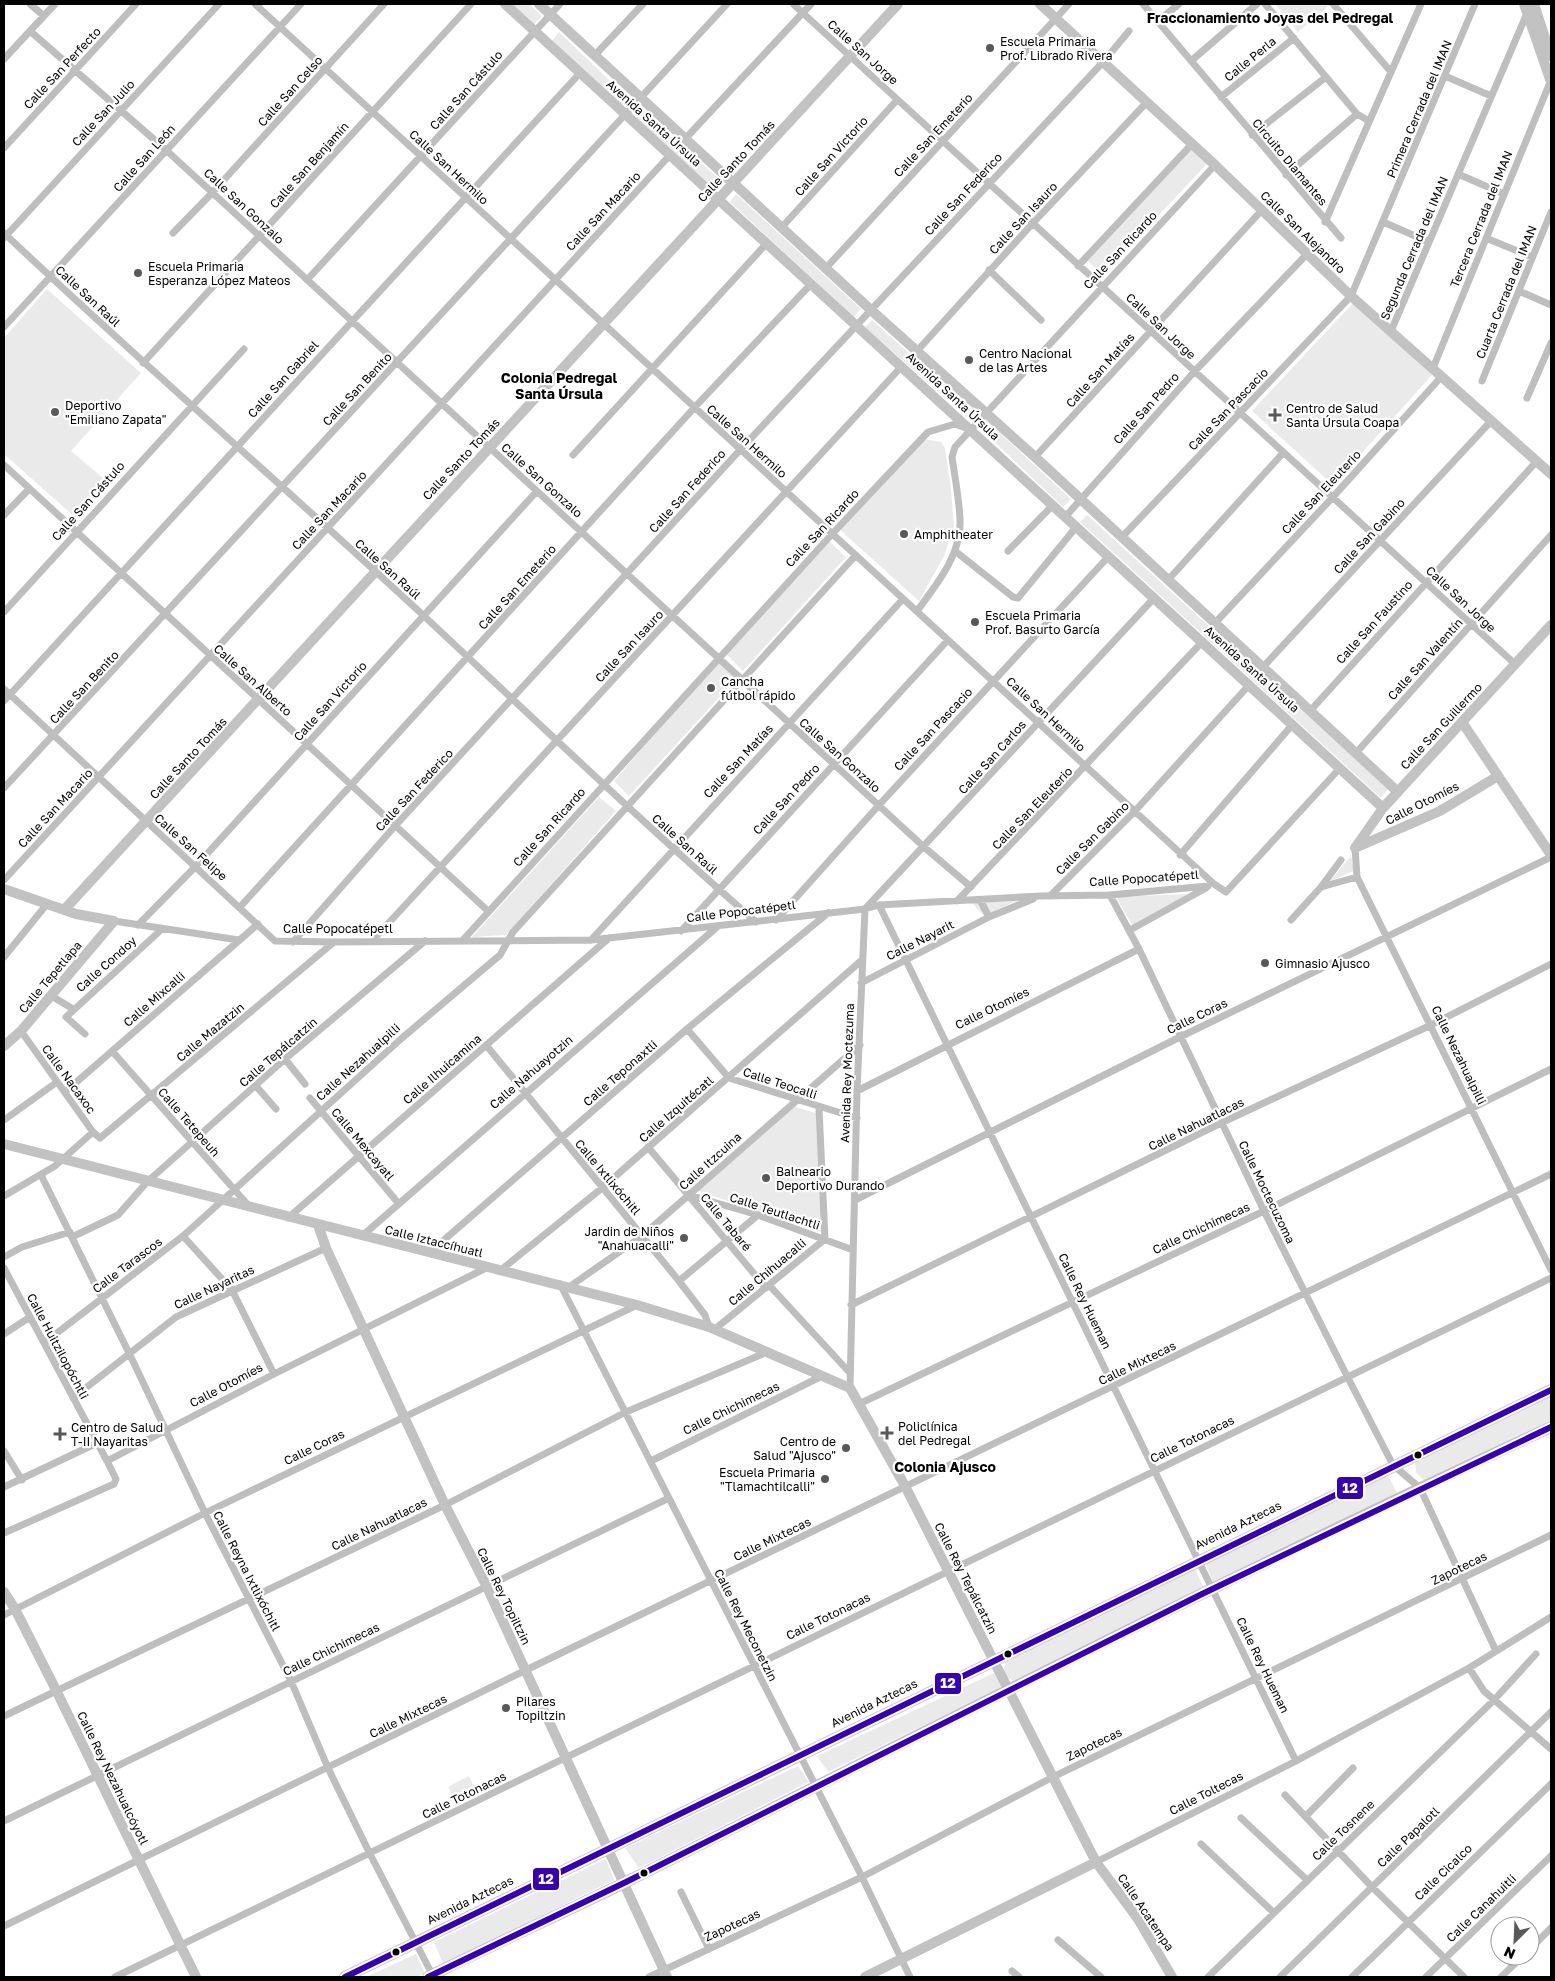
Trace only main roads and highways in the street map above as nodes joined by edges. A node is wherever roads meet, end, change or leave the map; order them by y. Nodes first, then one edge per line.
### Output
1 (1551, 1390) edge
2 (1551, 1428) edge
3 (432, 1976) edge
4 (345, 1977) edge

1 - 4 main road, Avenida Aztecas
2 - 3 main road

